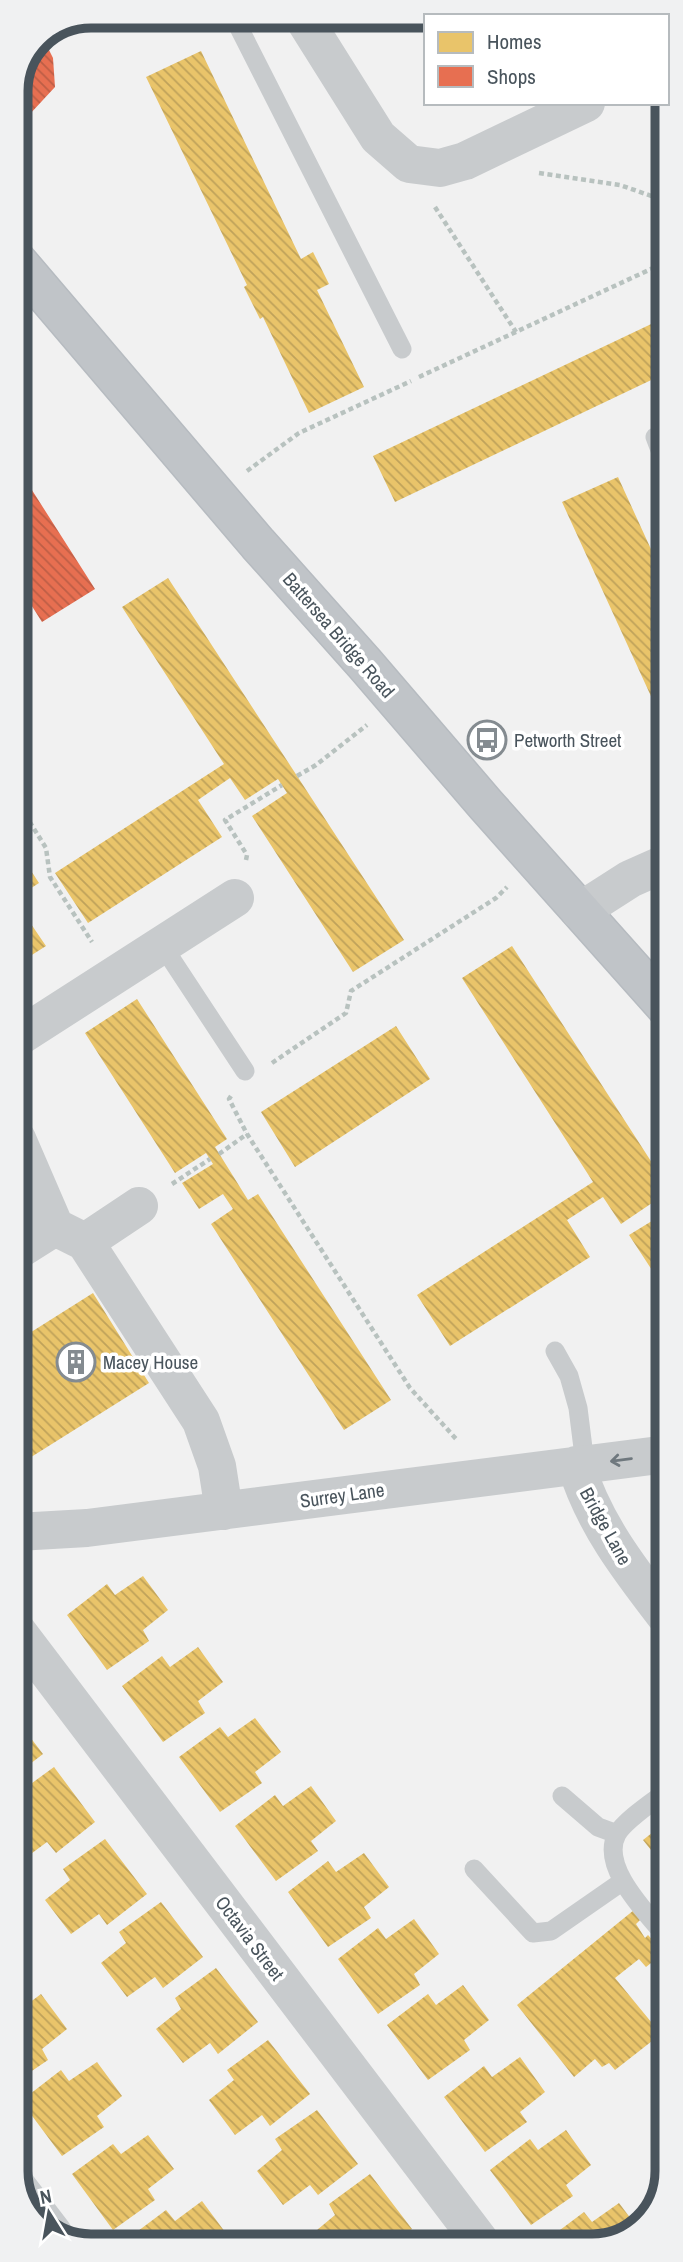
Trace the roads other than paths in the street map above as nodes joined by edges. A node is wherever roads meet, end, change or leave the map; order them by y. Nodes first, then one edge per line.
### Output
1 (239, 28) edge
2 (310, 28) edge
3 (582, 105) edge
4 (28, 274) edge
5 (402, 349) dead end
6 (655, 868) edge
7 (234, 898) road end
8 (580, 911) junction
9 (162, 944) junction
10 (655, 994) edge
11 (28, 1030) edge
12 (245, 1071) road end
13 (28, 1159) edge
14 (139, 1206) dead end
15 (70, 1235) junction
16 (28, 1248) edge
17 (555, 1351) dead end
18 (655, 1456) edge
19 (580, 1465) junction
20 (224, 1511) junction
21 (28, 1531) edge
22 (655, 1602) edge
23 (28, 1645) edge
24 (562, 1796) dead end
25 (655, 1800) edge
26 (617, 1834) junction
27 (474, 1869) dead end
28 (622, 1881) junction
29 (655, 1923) edge
30 (475, 2234) edge

1 - 5 lane
2 - 3 street
4 - 8 highway, Battersea Bridge Road
6 - 8 street
7 - 9 street
8 - 10 highway, Battersea Bridge Road
9 - 11 street
9 - 12 lane
13 - 15 street
14 - 15 street
15 - 16 street
15 - 20 street
17 - 19 lane
18 -> 19 street, Surrey Lane
19 - 20 street, Surrey Lane
19 - 22 street, Bridge Lane
20 - 21 street, Surrey Lane
23 - 30 street, Octavia Street
24 - 26 lane
25 - 26 lane
26 - 28 lane
27 - 28 lane
28 - 29 lane

